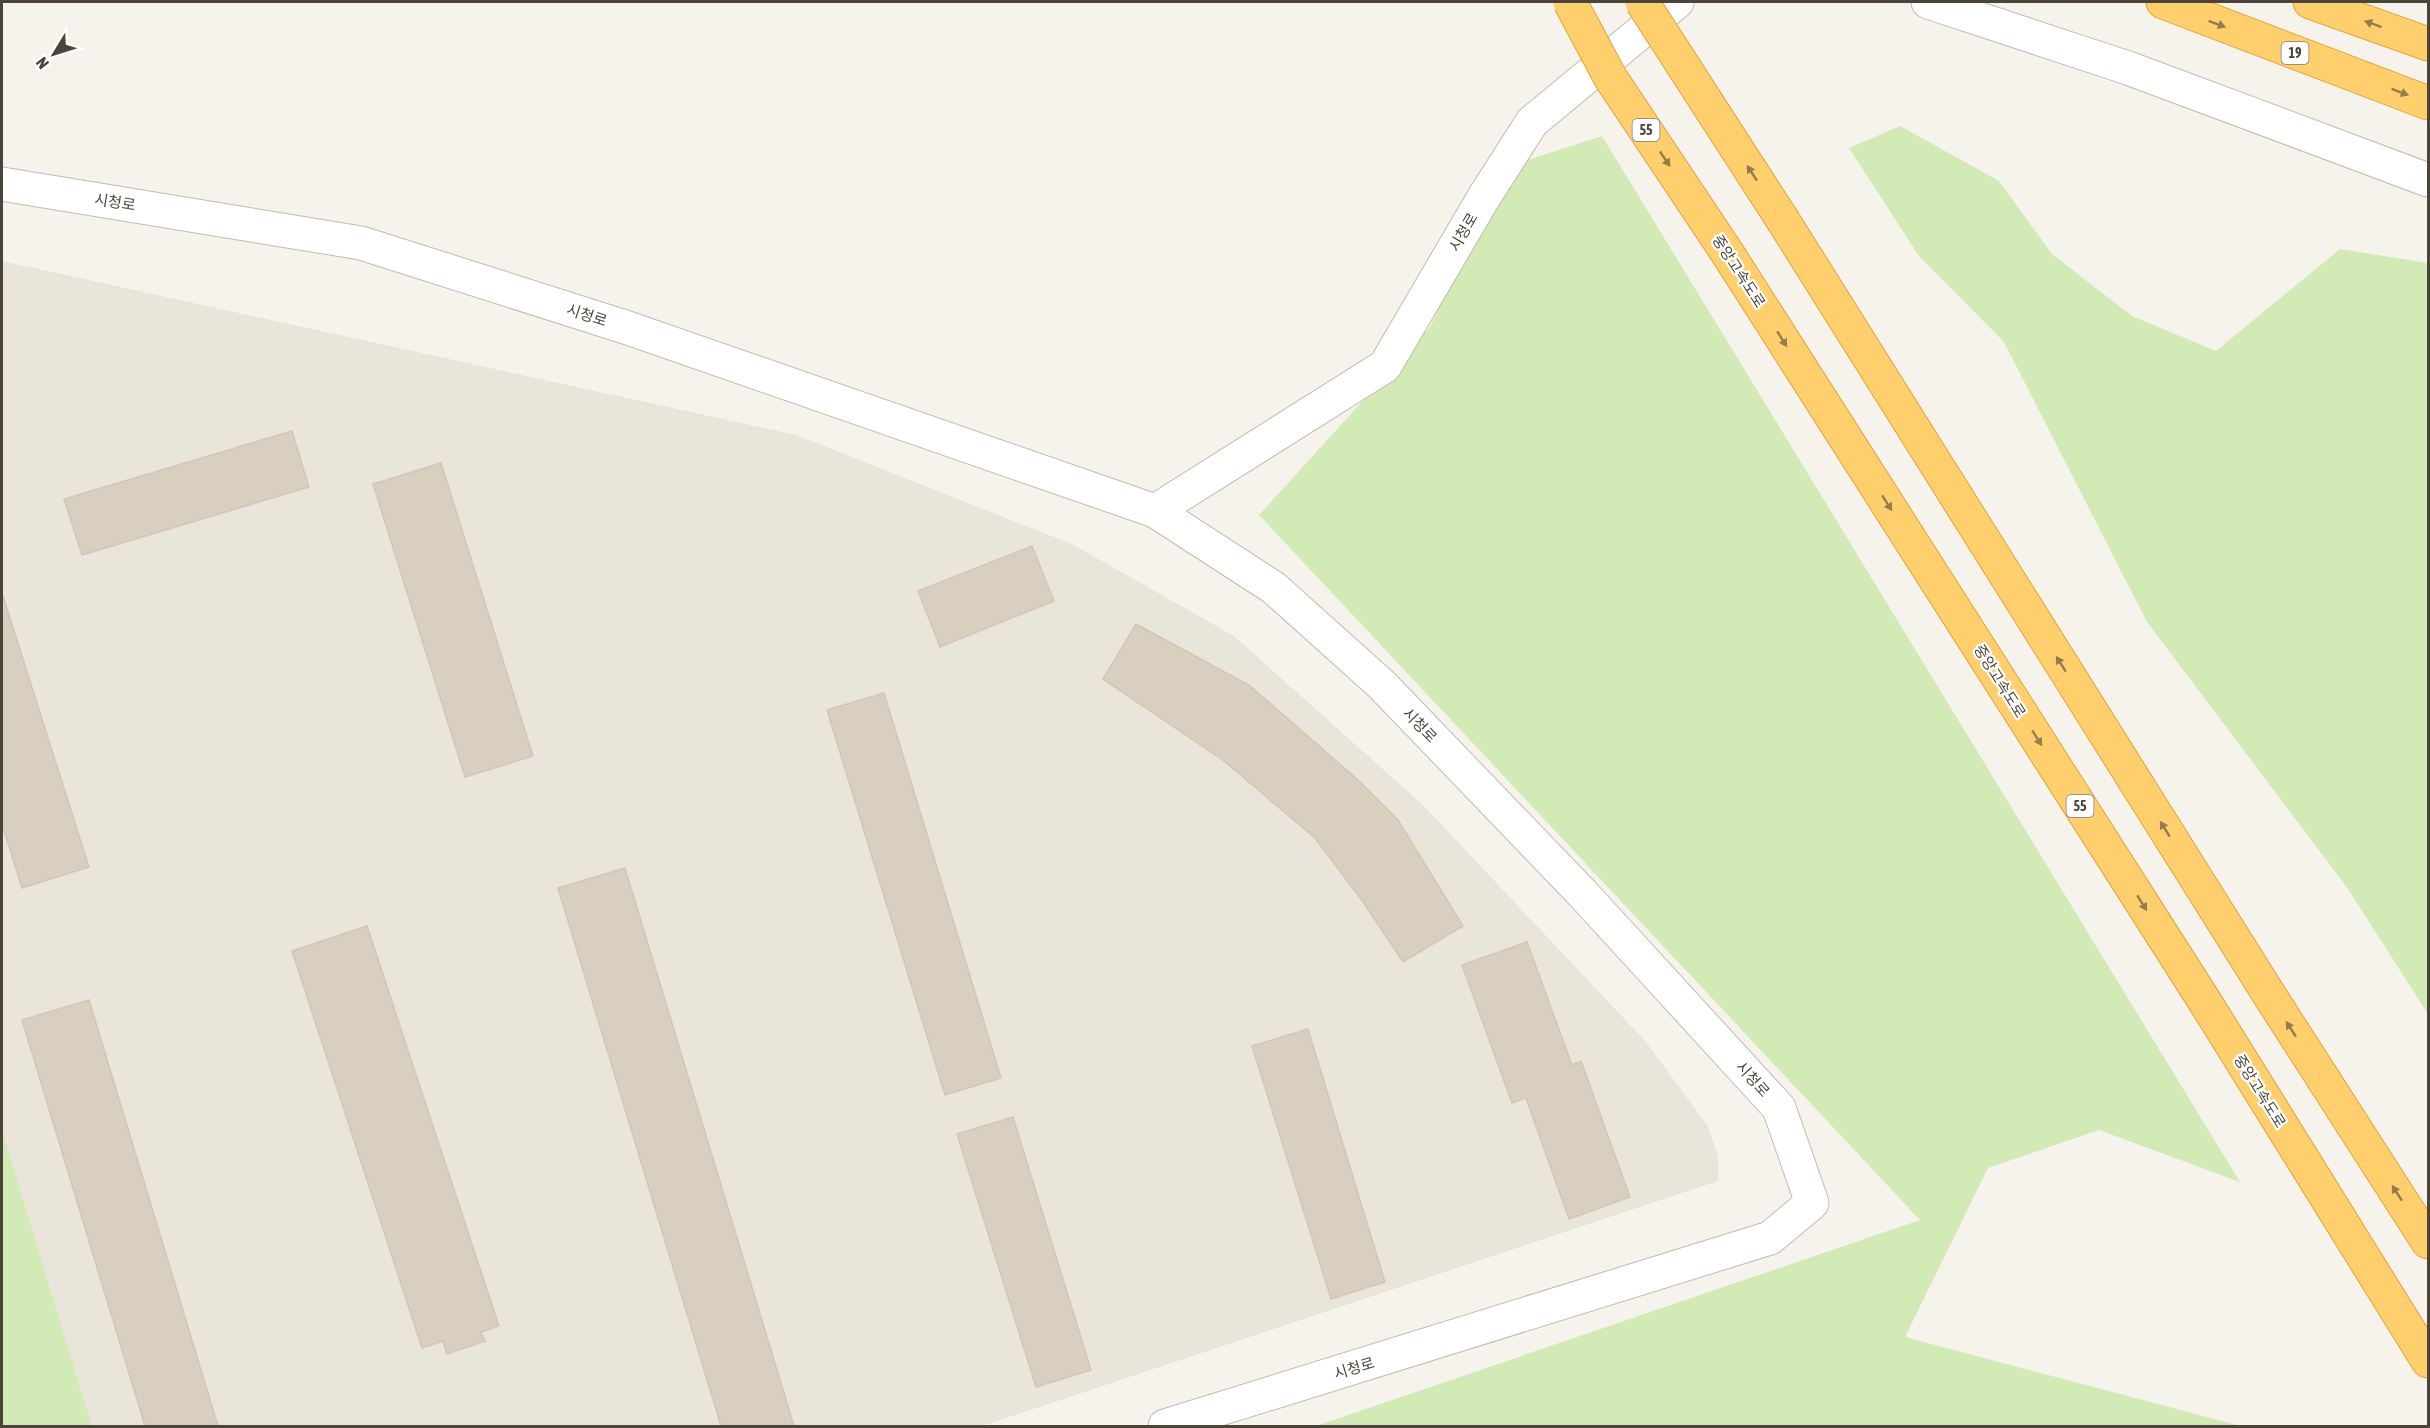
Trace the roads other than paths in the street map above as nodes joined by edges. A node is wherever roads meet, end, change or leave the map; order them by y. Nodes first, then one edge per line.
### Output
1 (1570, 2) edge
2 (1642, 2) edge
3 (1677, 2) edge
4 (1928, 2) edge
5 (2163, 2) edge
6 (2310, 2) edge
7 (2428, 44) edge
8 (2428, 103) edge
9 (2428, 180) edge
10 (2, 184) edge
11 (1155, 511) junction
12 (2428, 1242) edge
13 (2428, 1361) edge
14 (1165, 1426) edge

1 -> 13 highway, 중앙고속도로 / 55, bridge
12 -> 2 highway, bridge
3 - 11 street, 시청로
4 - 9 street
5 -> 8 highway, 19
7 -> 6 highway
10 - 11 street, 시청로
11 - 14 street, 시청로

